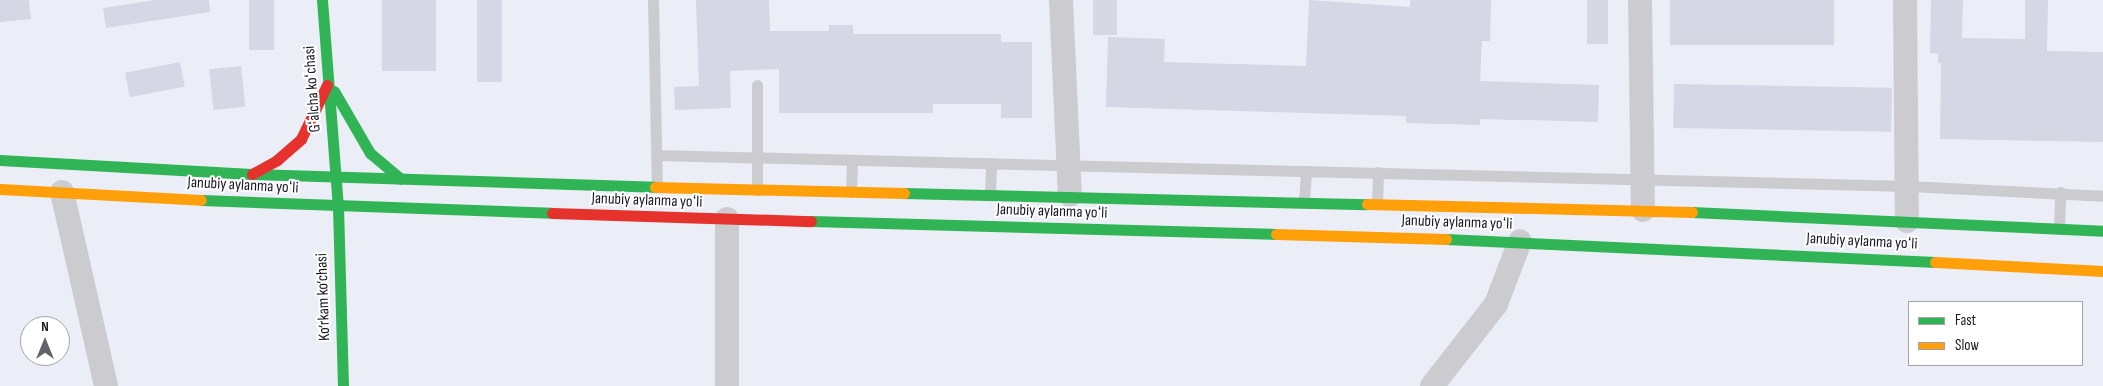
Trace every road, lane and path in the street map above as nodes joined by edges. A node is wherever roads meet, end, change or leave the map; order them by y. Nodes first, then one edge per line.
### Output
1 (322, 0) edge
2 (653, 0) edge
3 (1061, 0) edge
4 (1640, 0) edge
5 (1905, 0) edge
6 (329, 81) junction
7 (758, 85) dead end
8 (656, 155) junction
9 (758, 158) junction
10 (0, 160) edge
11 (852, 160) junction
12 (991, 163) junction
13 (1069, 165) junction
14 (1306, 171) junction
15 (1378, 172) junction
16 (252, 174) junction
17 (336, 177) junction
18 (400, 179) junction
19 (1643, 179) junction
20 (1908, 186) junction
21 (656, 187) junction
22 (0, 189) edge
23 (757, 190) junction
24 (62, 192) junction
25 (851, 192) junction
26 (2060, 192) junction
27 (990, 194) junction
28 (1070, 195) junction
29 (2103, 196) edge
30 (1304, 201) junction
31 (1377, 203) junction
32 (338, 207) junction
33 (1643, 210) junction
34 (727, 219) junction
35 (1907, 222) junction
36 (2059, 229) junction
37 (2103, 231) edge
38 (1520, 241) junction
39 (2103, 271) edge
40 (106, 386) edge
41 (343, 386) edge
42 (727, 386) edge
43 (1432, 386) edge

1 - 6 main road, Gʻalcha koʻchasi
2 - 8 lane
3 - 13 street
4 - 19 street
5 - 20 street
6 - 16 main road
6 - 17 main road, Gʻalcha koʻchasi
6 - 18 main road
7 - 9 lane
8 - 9 lane
8 - 21 lane
9 - 11 lane
9 - 23 lane
10 - 16 main road, Janubiy aylanma yoʻli
11 - 12 lane
11 - 25 lane
12 - 13 lane
12 - 27 lane
13 - 14 lane
13 - 28 street
14 - 15 lane
14 - 30 lane
15 - 19 lane
15 - 31 lane
16 - 17 main road, Janubiy aylanma yoʻli
17 - 18 main road, Janubiy aylanma yoʻli
17 - 32 main road, Gʻalcha koʻchasi
18 - 21 main road, Janubiy aylanma yoʻli
19 - 20 lane
19 - 33 street
20 - 26 lane
20 - 35 street
21 - 23 main road, Janubiy aylanma yoʻli
22 - 24 main road, Janubiy aylanma yoʻli
23 - 25 main road, Janubiy aylanma yoʻli
24 - 32 main road, Janubiy aylanma yoʻli
24 - 40 street
25 - 27 main road, Janubiy aylanma yoʻli
26 - 29 lane
26 - 36 lane
27 - 28 main road, Janubiy aylanma yoʻli
28 - 30 main road, Janubiy aylanma yoʻli
30 - 31 main road, Janubiy aylanma yoʻli
31 - 33 main road, Janubiy aylanma yoʻli
32 - 34 main road, Janubiy aylanma yoʻli
32 - 41 main road, Ko‘rkam ko‘chasi
33 - 35 main road, Janubiy aylanma yoʻli
34 - 38 main road, Janubiy aylanma yoʻli
34 - 42 street
35 - 36 main road, Janubiy aylanma yoʻli
36 - 37 main road, Janubiy aylanma yoʻli
38 - 39 main road, Janubiy aylanma yoʻli
38 - 43 street

